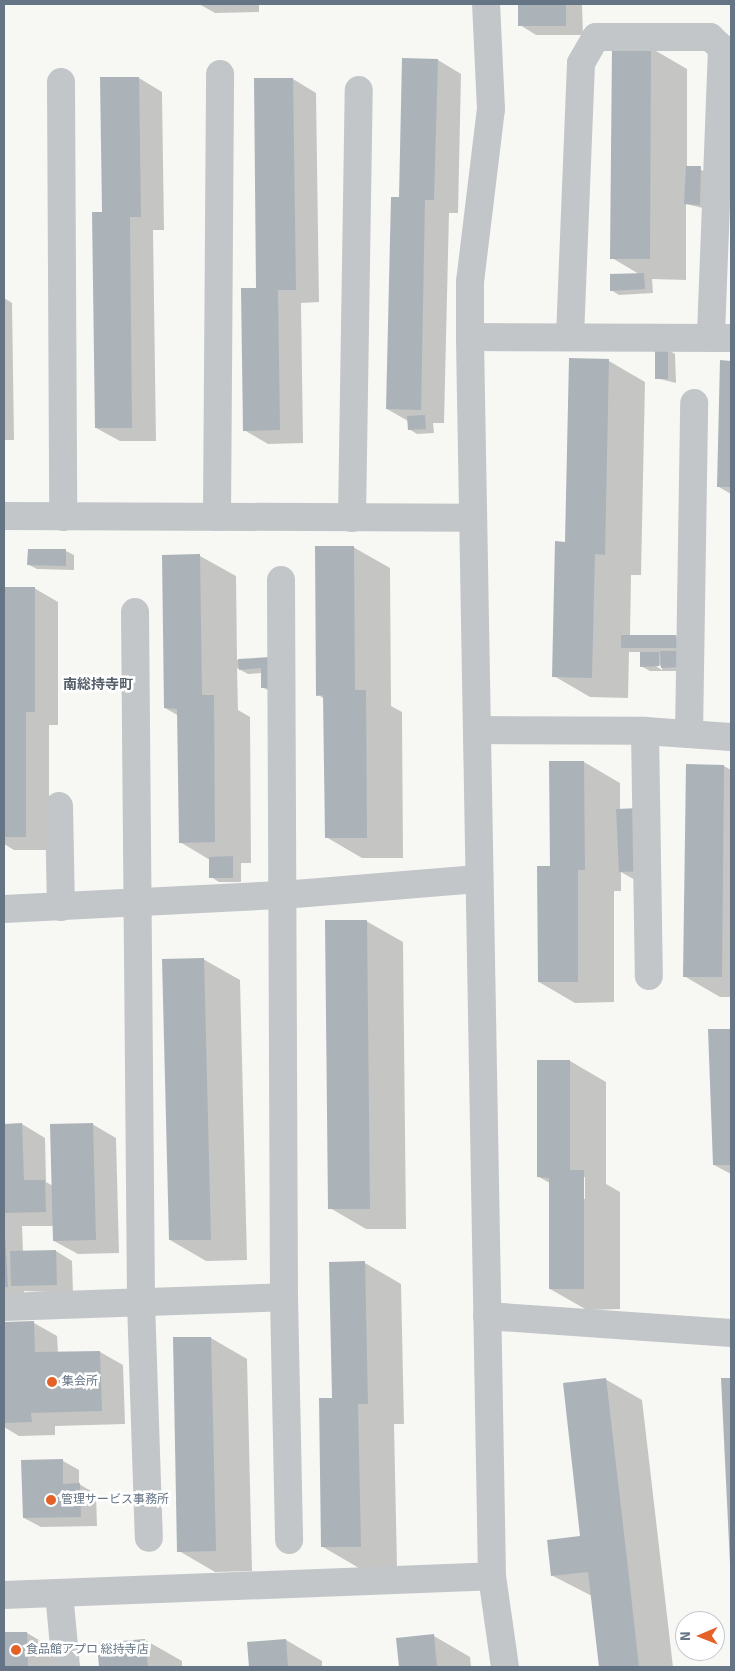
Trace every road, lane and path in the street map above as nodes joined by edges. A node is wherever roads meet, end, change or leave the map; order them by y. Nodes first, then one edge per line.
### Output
1 (486, 4) edge
2 (220, 74) dead end
3 (60, 82) dead end
4 (359, 90) dead end
5 (470, 337) junction
6 (570, 337) junction
7 (721, 338) edge
8 (694, 403) dead end
9 (4, 516) edge
10 (63, 517) junction
11 (217, 518) junction
12 (352, 518) junction
13 (473, 518) junction
14 (281, 580) dead end
15 (134, 612) dead end
16 (478, 730) junction
17 (645, 731) junction
18 (689, 734) junction
19 (731, 736) edge
20 (59, 806) dead end
21 (477, 879) junction
22 (283, 895) junction
23 (139, 903) junction
24 (61, 906) junction
25 (4, 909) edge
26 (649, 976) dead end
27 (284, 1297) junction
28 (141, 1302) junction
29 (4, 1307) edge
30 (487, 1316) junction
31 (731, 1334) edge
32 (148, 1538) dead end
33 (289, 1540) dead end
34 (492, 1576) junction
35 (59, 1593) junction
36 (4, 1596) edge
37 (66, 1667) edge
38 (505, 1667) edge

1 - 5 street
2 - 11 street
3 - 10 street
4 - 12 street
5 - 6 street
5 - 13 street
6 - 7 street
6 - 7 street
8 - 18 street
9 - 10 street
10 - 11 street
11 - 12 street
12 - 13 street
13 - 16 street
14 - 22 street
15 - 23 street
16 - 17 street
16 - 21 street
17 - 18 street
17 - 26 street
18 - 19 street
20 - 24 street
21 - 22 street
21 - 30 street
22 - 23 street
22 - 27 street
23 - 24 street
23 - 28 street
24 - 25 street
27 - 28 street
27 - 33 street
28 - 29 street
28 - 32 street
30 - 31 street
30 - 34 street
34 - 35 street
34 - 38 street
35 - 36 street
35 - 37 street

